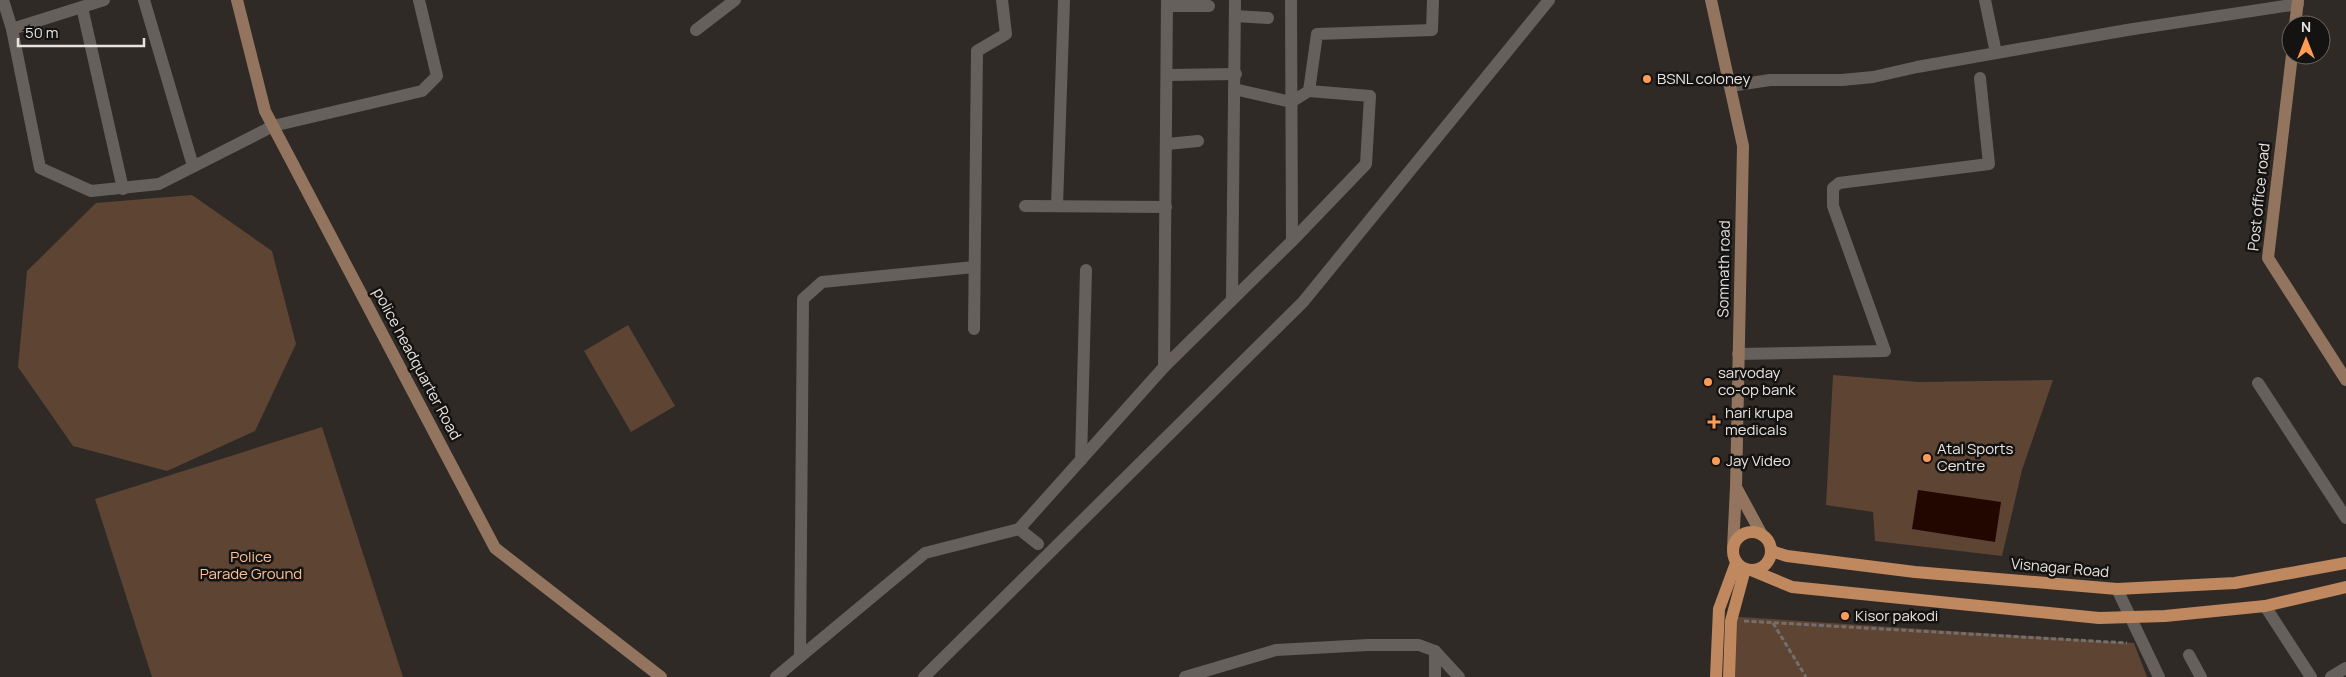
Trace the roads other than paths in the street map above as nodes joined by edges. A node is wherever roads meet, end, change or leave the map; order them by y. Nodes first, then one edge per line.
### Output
1 (2, 0) edge
2 (104, 0) edge
3 (144, 0) edge
4 (237, 0) edge
5 (419, 0) edge
6 (735, 0) edge
7 (1002, 0) edge
8 (1064, 0) edge
9 (1235, 0) edge
10 (1291, 0) edge
11 (1433, 0) edge
12 (1549, 0) edge
13 (1711, 0) edge
14 (1985, 0) edge
15 (2298, 2) edge
16 (1167, 3) edge
17 (74, 6) edge
18 (1209, 6) dead end
19 (2296, 15) edge
20 (1235, 16) junction
21 (1268, 18) dead end
22 (12, 29) junction
23 (696, 30) dead end
24 (1996, 53) junction
25 (2291, 65) edge
26 (1236, 74) junction
27 (1167, 75) junction
28 (1980, 78) dead end
29 (1730, 86) junction
30 (1234, 89) junction
31 (1309, 91) junction
32 (1291, 102) junction
33 (273, 126) junction
34 (1198, 141) dead end
35 (1166, 144) junction
36 (193, 166) junction
37 (123, 189) junction
38 (1025, 206) dead end
39 (1057, 206) junction
40 (1166, 207) junction
41 (1292, 241) junction
42 (974, 267) junction
43 (1086, 270) dead end
44 (1232, 300) junction
45 (974, 329) dead end
46 (1738, 354) junction
47 (1164, 367) junction
48 (2346, 380) edge
49 (2258, 383) dead end
50 (1081, 460) junction
51 (1736, 487) junction
52 (2346, 518) edge
53 (1019, 530) junction
54 (1762, 535) junction
55 (1038, 544) dead end
56 (1733, 548) junction
57 (1771, 551) junction
58 (2346, 563) edge
59 (1744, 567) junction
60 (2346, 587) edge
61 (2117, 589) junction
62 (2265, 606) junction
63 (2130, 617) junction
64 (1435, 651) junction
65 (2188, 655) dead end
66 (800, 657) junction
67 (2346, 668) edge
68 (661, 677) edge
69 (776, 677) edge
70 (924, 677) edge
71 (1185, 677) edge
72 (1435, 677) edge
73 (1459, 677) edge
74 (1716, 677) edge
75 (1729, 677) edge
76 (2159, 677) edge
77 (2201, 677) edge
78 (2311, 677) edge
79 (2331, 677) edge

1 - 22 street
2 - 17 street
3 - 36 street
4 - 33 street, police headquarter Road
5 - 33 street
6 - 23 street
7 - 42 street
8 - 39 street
9 - 20 street
10 - 32 street
11 - 31 street
12 - 70 street
13 - 29 street, Somnath road
14 - 24 street
15 - 19 street
15 - 24 street
16 - 18 street
16 - 27 street
17 - 22 street
17 - 37 street
20 - 21 street
20 - 26 street
22 - 37 street
24 - 29 street
25 - 48 street, Post office road
26 - 27 street
26 - 30 street
27 - 35 street
28 - 46 street
29 - 46 street, Somnath road
30 - 32 street
30 - 44 street
31 - 32 street
31 - 41 street
32 - 41 street
33 - 36 street
33 - 68 street, police headquarter Road
34 - 35 street
35 - 40 street
36 - 37 street
38 - 39 street
39 - 40 street
40 - 47 street
41 - 44 street
42 - 45 street
42 - 66 street
43 - 50 street
44 - 47 street
46 - 51 street, Somnath road
47 - 50 street
49 - 52 street
50 - 53 street
51 - 54 street, Somnath road
51 - 56 street
53 - 55 street
53 - 66 street
54 - 56 main road
54 - 57 main road
56 - 59 main road
57 - 59 main road
57 - 61 main road, Visnagar Road
58 - 61 main road, Visnagar Road
59 - 63 main road
59 - 74 main road
59 - 75 main road
60 - 62 main road
61 - 63 street
62 - 63 main road
62 - 78 street
63 - 76 street
64 - 71 street
64 - 72 street
64 - 73 street
65 - 77 street
66 - 69 street
67 - 79 street

